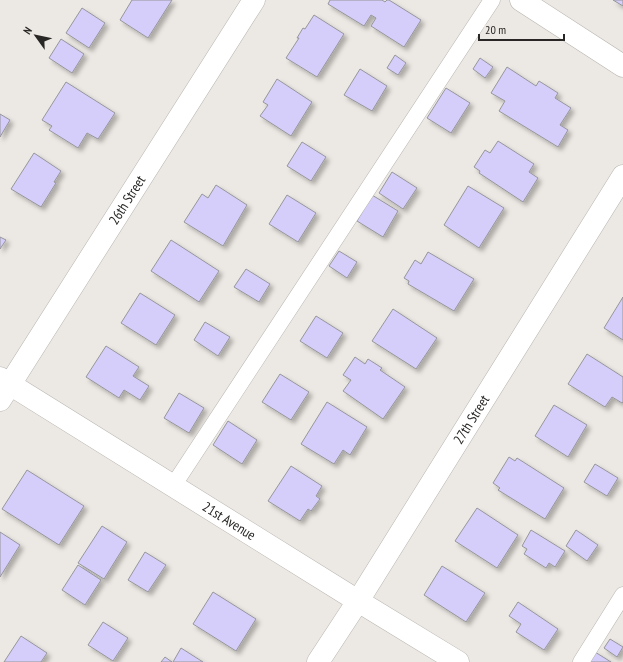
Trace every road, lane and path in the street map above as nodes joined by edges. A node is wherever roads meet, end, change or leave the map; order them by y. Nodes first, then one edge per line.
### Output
1 (254, 0) edge
2 (492, 0) edge
3 (521, 0) edge
4 (623, 66) edge
5 (623, 176) edge
6 (3, 387) edge
7 (173, 486) junction
8 (623, 595) edge
9 (358, 601) junction
10 (318, 662) edge
11 (458, 662) edge
12 (581, 662) edge

1 - 6 street, 26th Street
2 - 7 lane
3 - 4 street
5 - 9 street, 27th Street
6 - 7 street, 21st Avenue
7 - 9 street, 21st Avenue
8 - 12 lane
9 - 10 street, 27th Street
9 - 11 street, 21st Avenue

